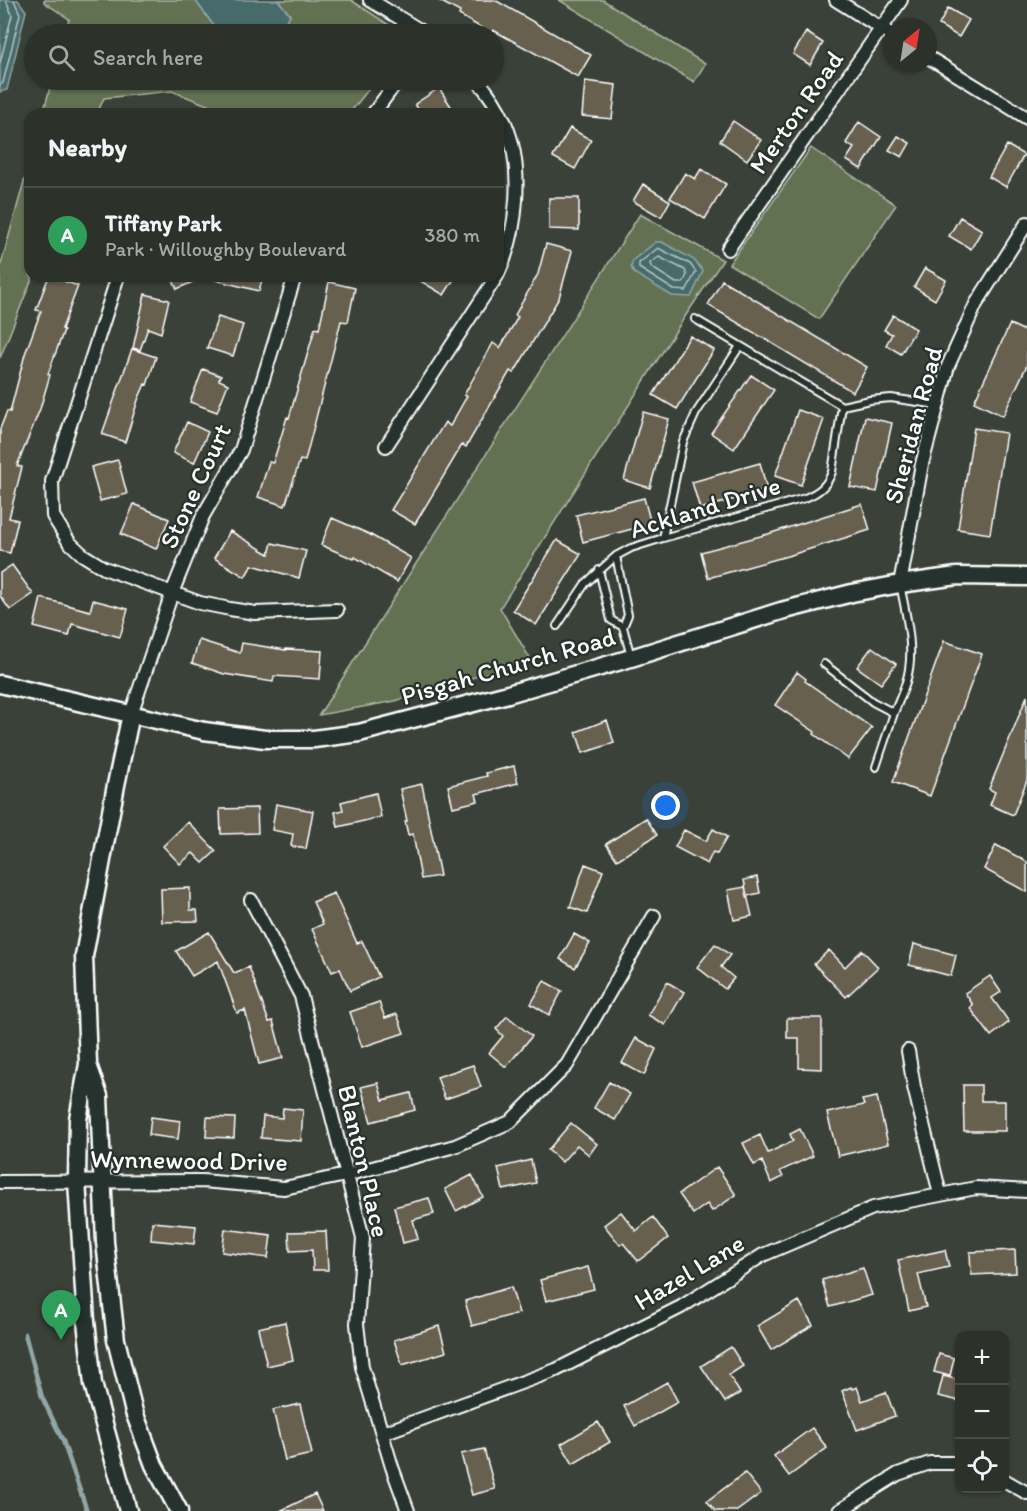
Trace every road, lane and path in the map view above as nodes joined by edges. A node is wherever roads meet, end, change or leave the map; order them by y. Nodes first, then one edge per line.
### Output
1 (370, 0) edge
2 (836, 0) edge
3 (901, 0) edge
4 (893, 18) edge
5 (410, 24) edge
6 (883, 30) edge
7 (883, 36) edge
8 (937, 62) edge
9 (390, 90) edge
10 (485, 90) edge
11 (377, 108) edge
12 (497, 108) edge
13 (1027, 117) edge
14 (504, 121) edge
15 (1027, 223) edge
16 (728, 249) dead end
17 (504, 261) edge
18 (116, 282) edge
19 (293, 282) edge
20 (492, 282) edge
21 (695, 319) dead end
22 (740, 346) junction
23 (938, 405) junction
24 (842, 406) junction
25 (387, 446) dead end
26 (663, 538) junction
27 (616, 556) junction
28 (598, 570) junction
29 (1027, 577) edge
30 (900, 584) junction
31 (172, 593) junction
32 (337, 610) dead end
33 (557, 626) dead end
34 (623, 627) junction
35 (631, 658) junction
36 (824, 664) dead end
37 (0, 684) edge
38 (894, 713) junction
39 (131, 714) junction
40 (876, 767) dead end
41 (251, 900) dead end
42 (654, 916) dead end
43 (908, 1051) dead end
44 (88, 1064) junction
45 (345, 1175) junction
46 (77, 1181) junction
47 (0, 1182) edge
48 (102, 1182) junction
49 (1027, 1191) edge
50 (940, 1194) junction
51 (383, 1432) junction
52 (955, 1463) edge
53 (1009, 1482) edge
54 (1027, 1492) edge
55 (128, 1511) edge
56 (179, 1511) edge
57 (408, 1511) edge
58 (839, 1511) edge

1 - 5 street
2 - 6 street
3 - 4 street, Merton Road
7 - 16 street, Merton Road
8 - 13 street
9 - 11 street
10 - 12 street
14 - 17 street
15 - 23 street, Sheridan Road
18 - 31 street
19 - 31 street, Stone Court
20 - 25 street
21 - 22 lane
22 - 24 lane
22 - 26 lane
23 - 24 lane
23 - 30 street, Sheridan Road
24 - 26 lane, Ackland Drive
26 - 27 lane, Ackland Drive
27 - 28 lane
27 - 34 lane, Ackland Drive
28 - 33 lane
28 - 34 lane
29 - 30 street, Pisgah Church Road
30 - 35 street, Pisgah Church Road
30 - 38 lane
31 - 32 street
31 - 39 street, Stone Court
34 - 35 lane, Ackland Drive
35 - 39 street, Pisgah Church Road
36 - 38 lane
37 - 39 street, Pisgah Church Road
38 - 40 lane
39 - 44 street
41 - 45 street, Blanton Place
42 - 45 street, Wynnewood Drive
43 - 50 street
44 - 46 street
44 - 48 street
45 - 48 street, Wynnewood Drive
45 - 51 street, Blanton Place
46 - 47 street, Wynnewood Drive
46 - 48 street, Wynnewood Drive
46 - 55 street
48 - 56 street
49 - 50 street, Hazel Lane
50 - 51 street, Hazel Lane
51 - 57 street, Blanton Place
52 - 58 street
53 - 54 street

